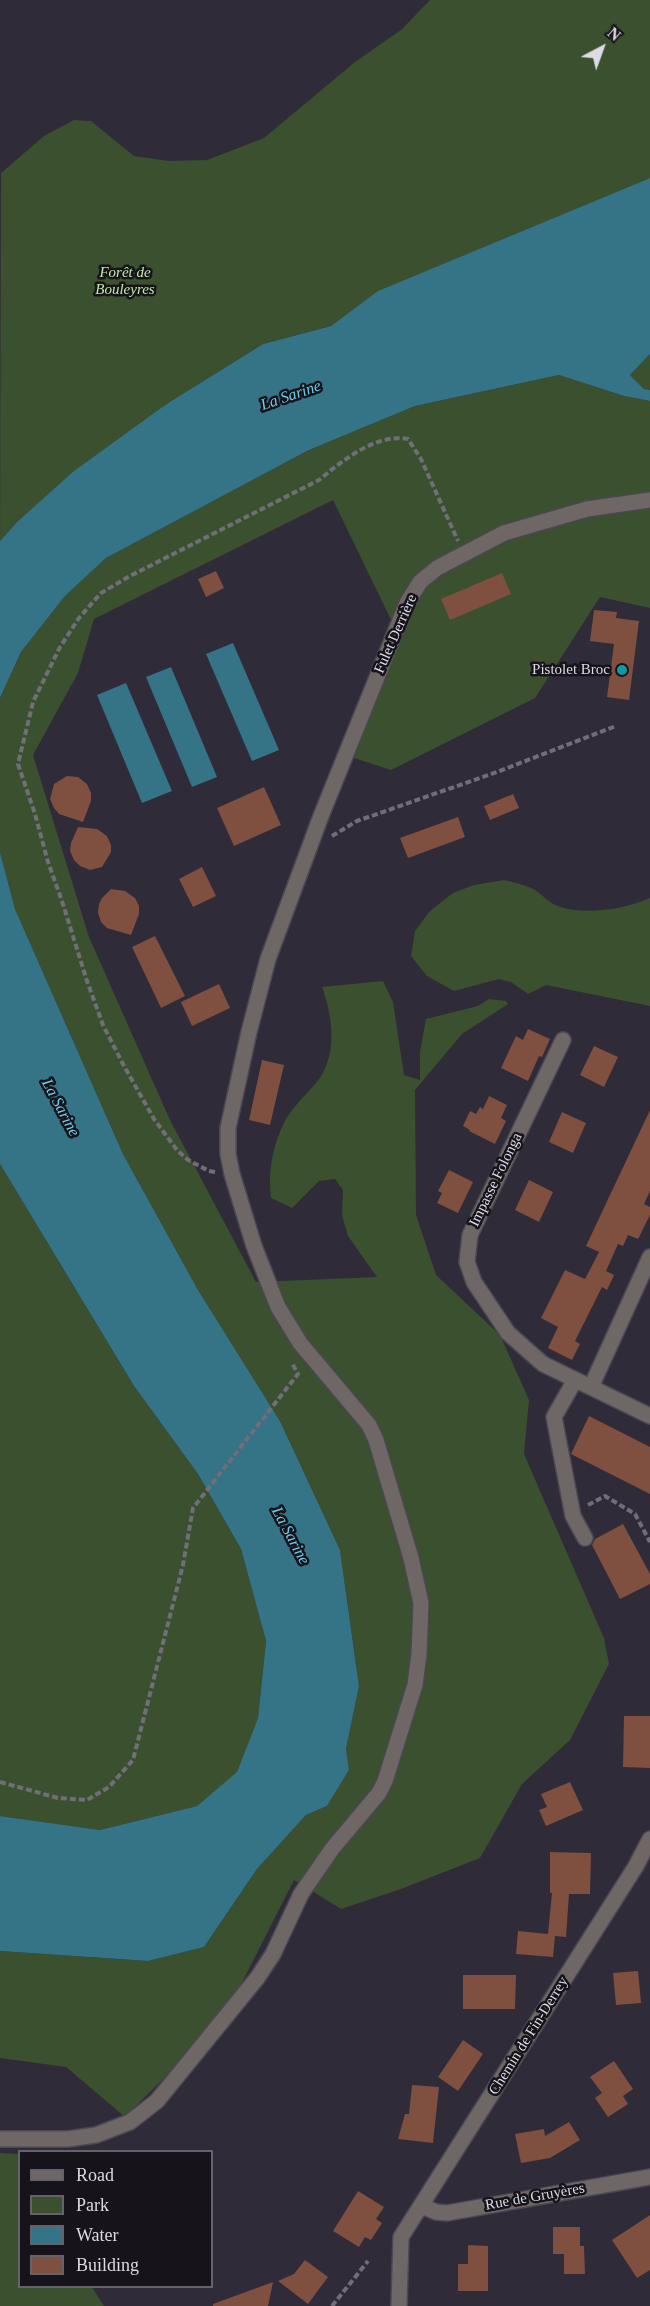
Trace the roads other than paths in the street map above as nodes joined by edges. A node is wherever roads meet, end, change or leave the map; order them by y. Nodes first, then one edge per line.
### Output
1 (650, 500) edge
2 (563, 1040) dead end
3 (650, 1257) edge
4 (576, 1380) junction
5 (591, 1387) junction
6 (650, 1416) edge
7 (585, 1538) dead end
8 (650, 1839) edge
9 (643, 1865) edge
10 (0, 2139) edge
11 (650, 2177) edge
12 (422, 2206) junction
13 (399, 2306) edge

1 - 10 street, Fulet Derrière
2 - 4 street, Impasse Folonga
3 - 5 street
4 - 5 street, Impasse Folonga
4 - 7 street
5 - 6 street, Impasse Folonga
8 - 9 street, Chemin de Fin-Derrey
9 - 12 street, Chemin de Fin-Derrey
11 - 12 street, Rue de Gruyères
12 - 13 street, Chemin de Fin-Derrey

